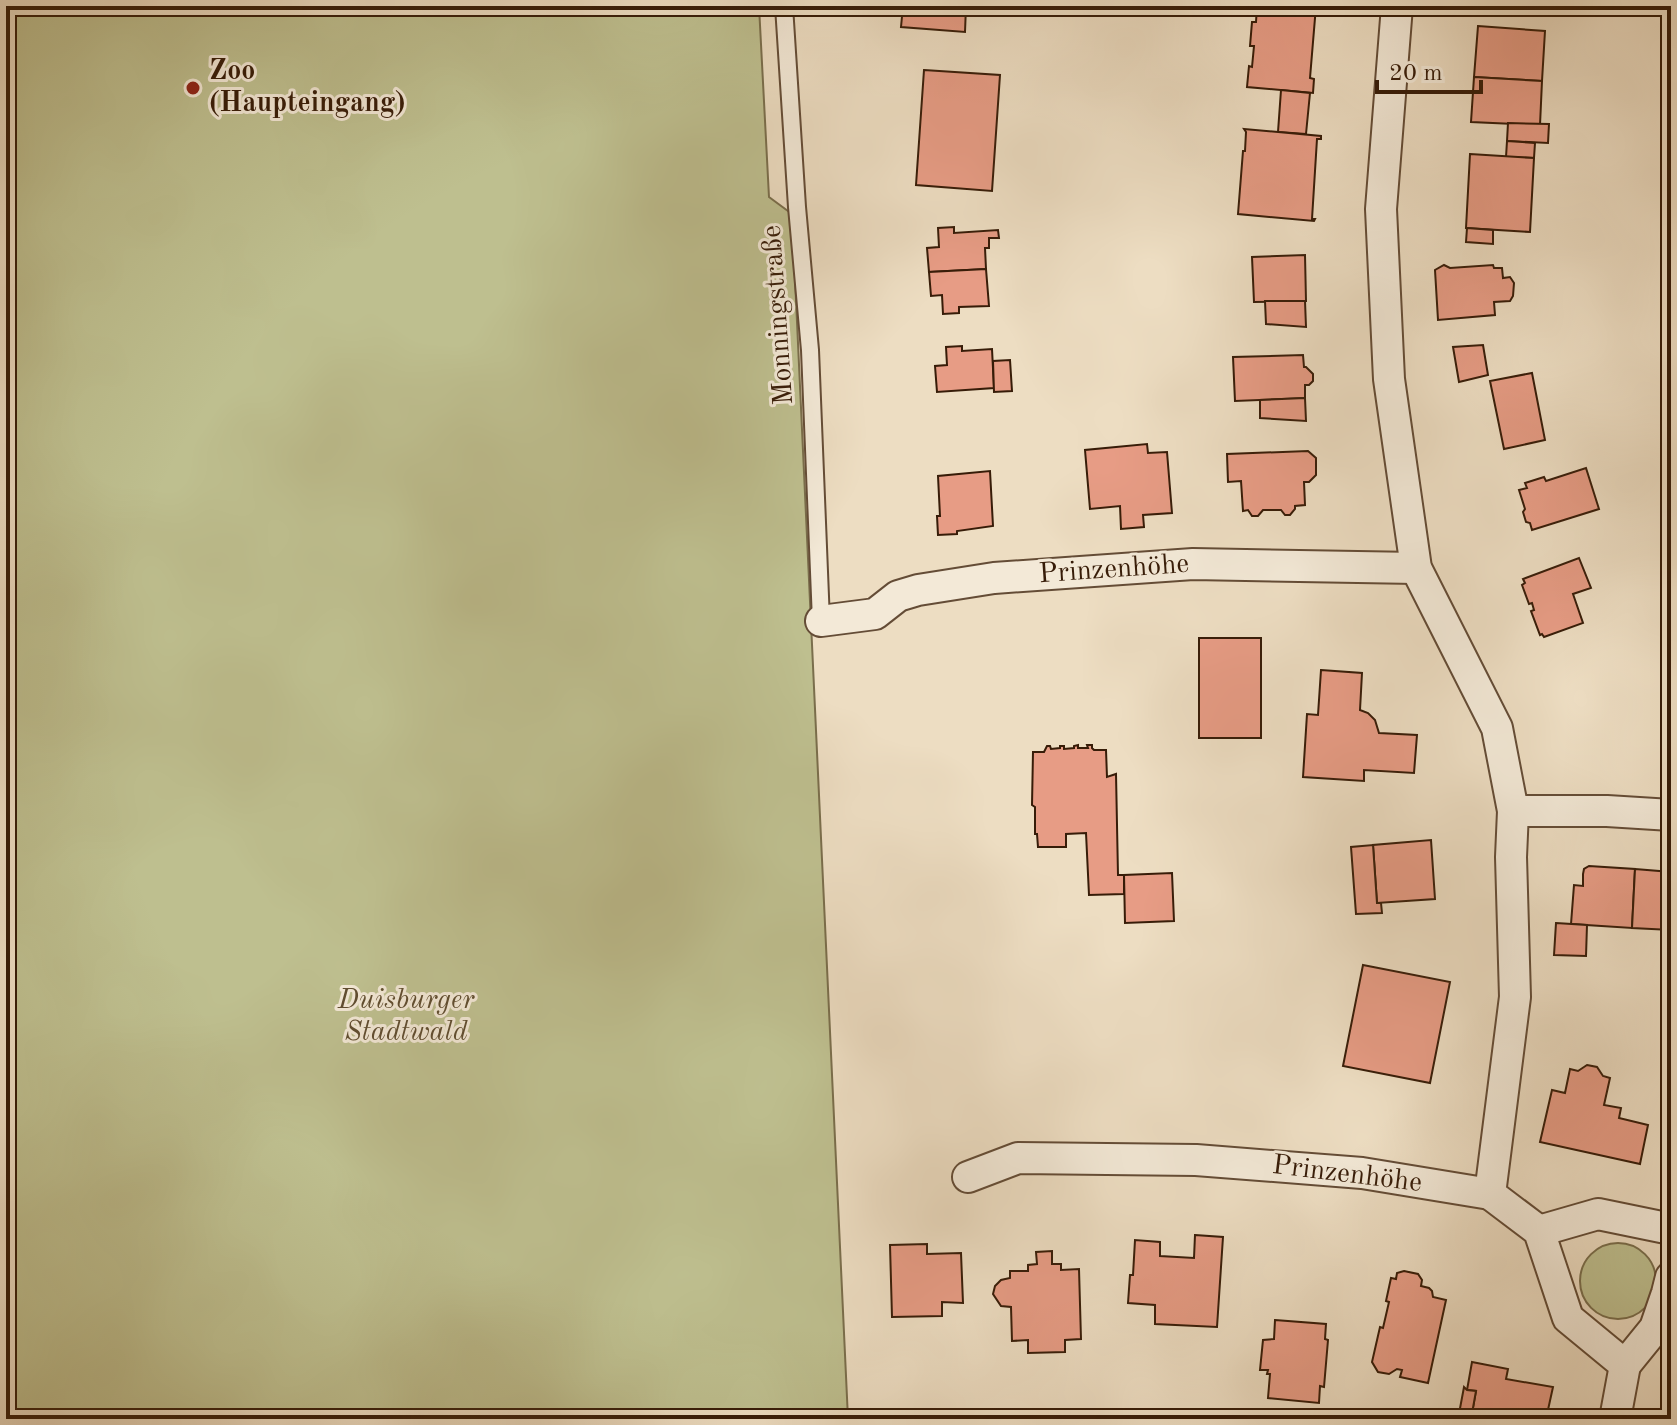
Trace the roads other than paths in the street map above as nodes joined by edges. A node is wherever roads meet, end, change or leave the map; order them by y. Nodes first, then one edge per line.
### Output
1 (784, 6) edge
2 (1397, 6) edge
3 (1416, 568) junction
4 (821, 621) joint
5 (1513, 811) junction
6 (1671, 815) edge
7 (968, 1177) dead end
8 (1490, 1194) junction
9 (1671, 1229) edge
10 (1539, 1231) junction
11 (1671, 1277) edge
12 (1625, 1365) junction
13 (1615, 1419) edge

1 - 4 lane, Monningstraße
2 - 3 street
3 - 4 street, Prinzenhöhe
3 - 5 street
5 - 6 street
5 - 8 street
7 - 8 street, Prinzenhöhe
8 - 10 street, Prinzenhöhe
9 - 10 street
10 - 12 street
11 - 12 street
12 - 13 street

